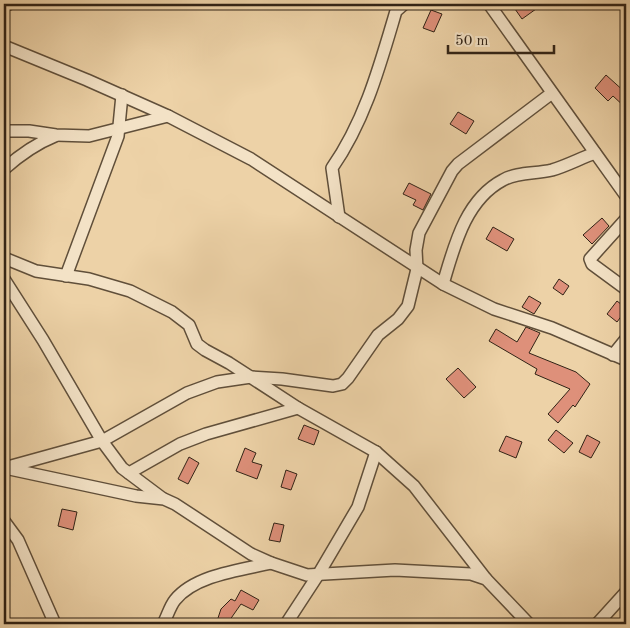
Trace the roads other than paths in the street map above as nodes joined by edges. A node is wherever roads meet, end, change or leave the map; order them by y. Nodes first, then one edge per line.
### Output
1 (4, 4) edge
2 (9, 4) edge
3 (404, 4) edge
4 (489, 4) edge
5 (4, 46) edge
6 (552, 93) junction
7 (122, 95) junction
8 (168, 116) junction
9 (120, 128) junction
10 (4, 131) edge
11 (56, 135) junction
12 (595, 152) junction
13 (4, 169) edge
14 (626, 195) edge
15 (339, 217) junction
16 (626, 219) edge
17 (4, 258) edge
18 (417, 269) junction
19 (66, 276) junction
20 (4, 279) edge
21 (443, 284) junction
22 (626, 289) edge
23 (626, 339) edge
24 (613, 355) junction
25 (626, 360) edge
26 (251, 377) junction
27 (298, 408) junction
28 (102, 440) junction
29 (376, 452) junction
30 (128, 473) junction
31 (164, 499) junction
32 (4, 521) edge
33 (271, 563) junction
34 (318, 575) junction
35 (486, 579) junction
36 (626, 592) edge
37 (55, 624) edge
38 (163, 624) edge
39 (286, 624) edge
40 (529, 624) edge
41 (597, 624) edge

1 - 2 street
3 - 15 street
4 - 6 street
5 - 7 street
6 - 12 street
6 - 18 street
7 - 8 street
7 - 9 street
8 - 9 street
8 - 15 street
9 - 11 street
9 - 19 street
10 - 11 street
11 - 13 street
12 - 14 street
12 - 21 street
15 - 18 street
16 - 22 street
17 - 19 street
18 - 21 street
18 - 26 street
19 - 26 street
20 - 28 street
21 - 24 street
23 - 24 street
24 - 25 street
26 - 27 street
26 - 28 street
27 - 29 street
27 - 30 street
28 - 30 street
28 - 31 street
29 - 34 street
29 - 35 street
30 - 31 street
31 - 33 street
32 - 37 street
33 - 34 street
33 - 38 street
34 - 35 street
34 - 39 street
35 - 40 street
36 - 41 street

